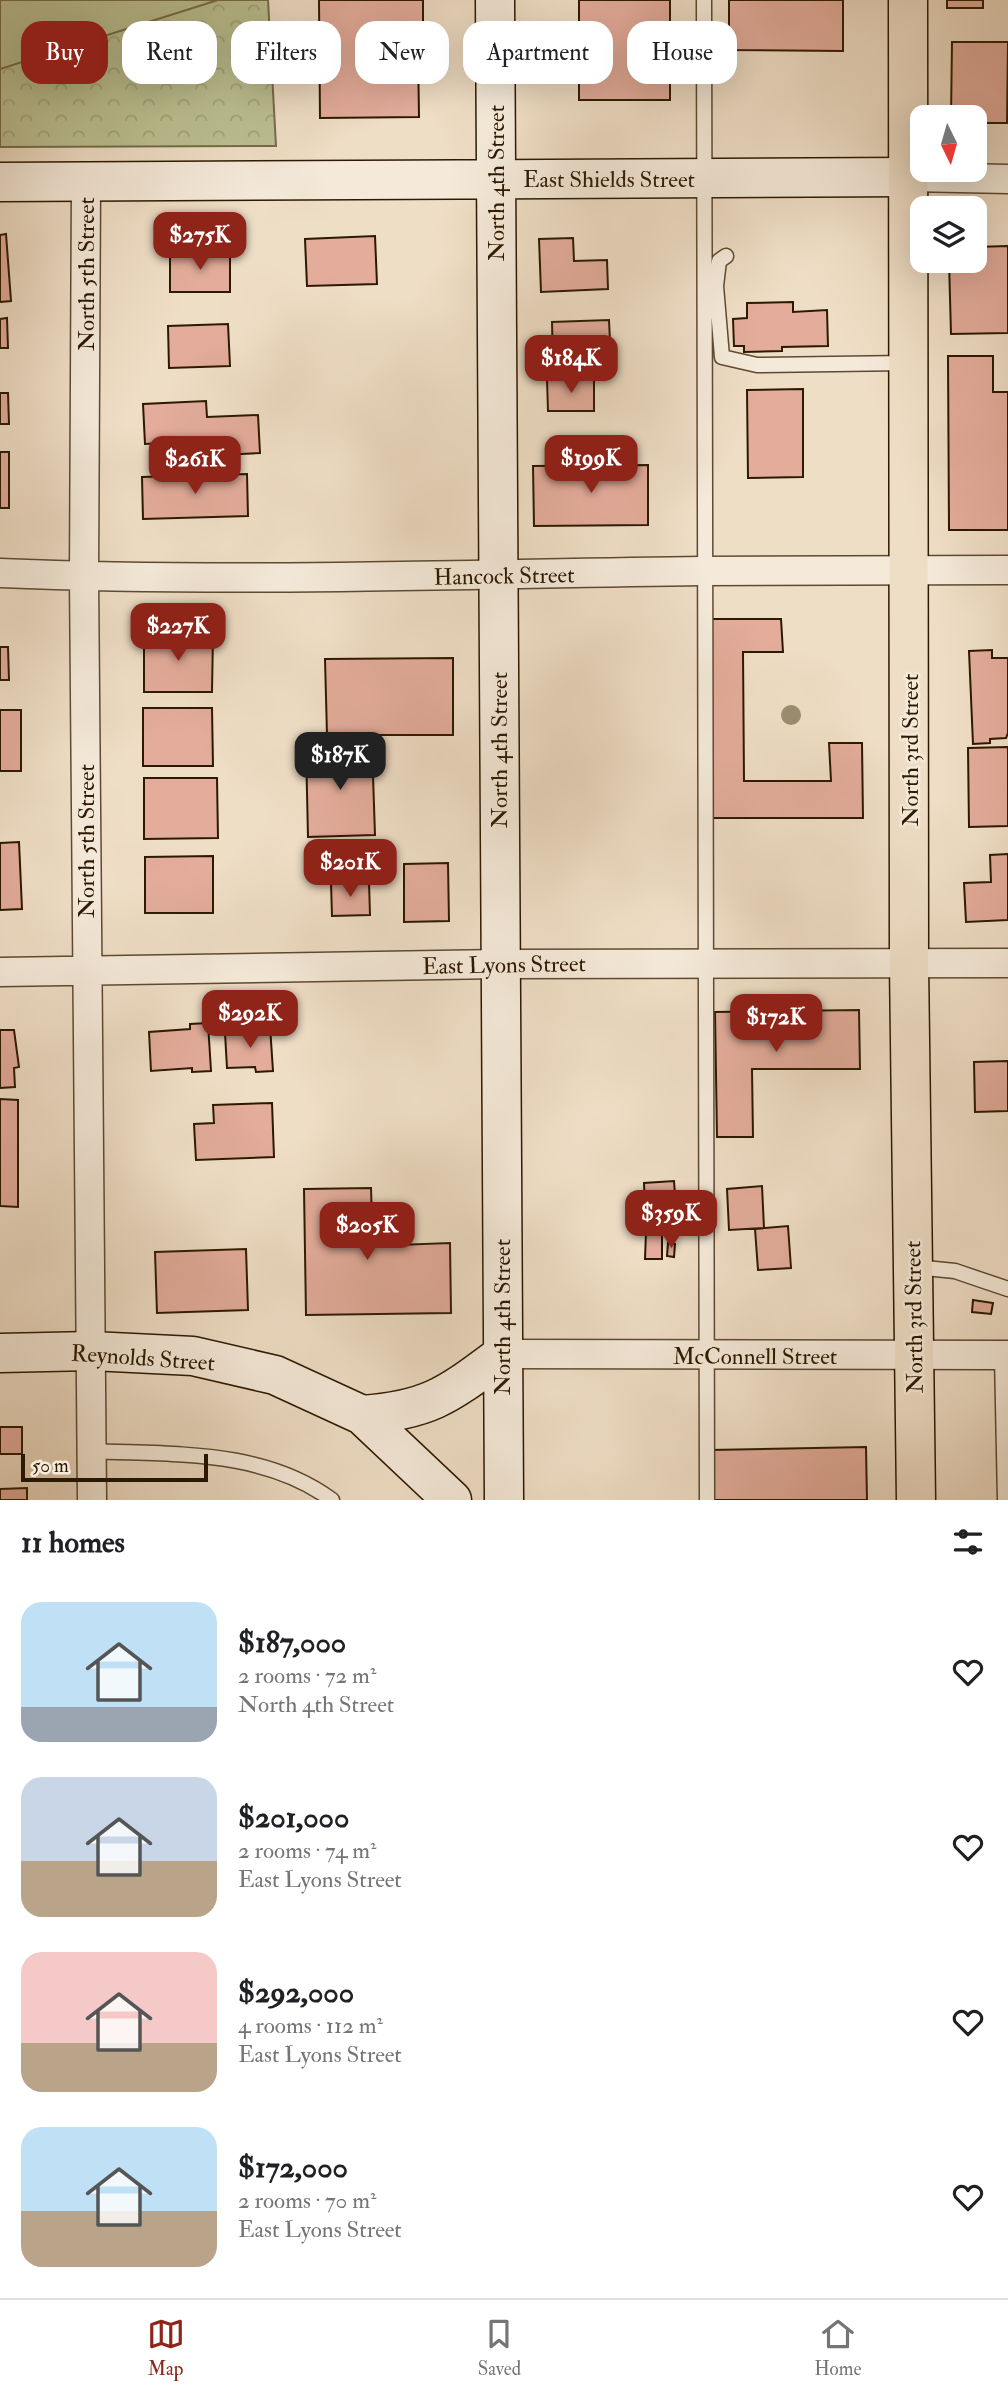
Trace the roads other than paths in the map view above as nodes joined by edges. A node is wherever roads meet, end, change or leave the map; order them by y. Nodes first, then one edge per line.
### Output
1 (495, 0) edge
2 (704, 0) edge
3 (908, 0) edge
4 (909, 177) junction
5 (705, 178) junction
6 (496, 179) junction
7 (1008, 179) edge
8 (86, 181) junction
9 (0, 182) edge
10 (726, 256) dead end
11 (909, 363) junction
12 (910, 570) junction
13 (1008, 570) edge
14 (703, 571) junction
15 (0, 573) edge
16 (84, 577) junction
17 (498, 577) junction
18 (705, 963) junction
19 (1008, 963) edge
20 (500, 964) junction
21 (909, 964) junction
22 (0, 972) edge
23 (88, 972) junction
24 (913, 1267) junction
25 (1008, 1289) edge
26 (92, 1351) junction
27 (0, 1353) edge
28 (503, 1354) junction
29 (709, 1356) junction
30 (915, 1356) junction
31 (1005, 1356) edge
32 (362, 1415) junction
33 (92, 1451) junction
34 (92, 1500) edge
35 (332, 1500) edge
36 (452, 1500) edge
37 (504, 1500) edge
38 (707, 1500) edge
39 (916, 1500) edge
40 (1005, 1500) edge

1 - 6 street, North 4th Street
2 - 5 lane
3 - 4 main road, North 3rd Street
4 - 5 street, East Shields Street
4 - 7 street, East Shields Street
4 - 11 main road, North 3rd Street
5 - 6 street, East Shields Street
5 - 14 lane
6 - 8 street, East Shields Street
6 - 17 street, North 4th Street
8 - 9 street, East Shields Street
8 - 16 street, North 5th Street
10 - 11 lane
11 - 12 main road, North 3rd Street
12 - 13 street, Hancock Street
12 - 14 street, Hancock Street
12 - 21 main road, North 3rd Street
14 - 17 street, Hancock Street
14 - 18 lane
15 - 16 street, Hancock Street
16 - 17 street, Hancock Street
16 - 23 street, North 5th Street
17 - 20 street, North 4th Street
18 - 20 street, East Lyons Street
18 - 21 street, East Lyons Street
18 - 29 lane
19 - 21 street, East Lyons Street
20 - 23 street, East Lyons Street
20 - 28 street, North 4th Street
21 - 24 main road, North 3rd Street
22 - 23 street, East Lyons Street
23 - 26 street, North 5th Street
24 - 25 lane
24 - 30 main road, North 3rd Street
26 - 27 street, Reynolds Street
26 - 32 street, Reynolds Street
26 - 33 street, North 5th Street
28 - 29 street, McConnell Street
28 - 32 street
28 - 37 street, North 4th Street
29 - 30 street, McConnell Street
29 - 38 lane
30 - 31 street, McConnell Street
30 - 39 main road, North 3rd Street
31 - 40 lane
32 - 36 street, Reynolds Street
33 - 34 street, North 5th Street
33 - 35 lane

